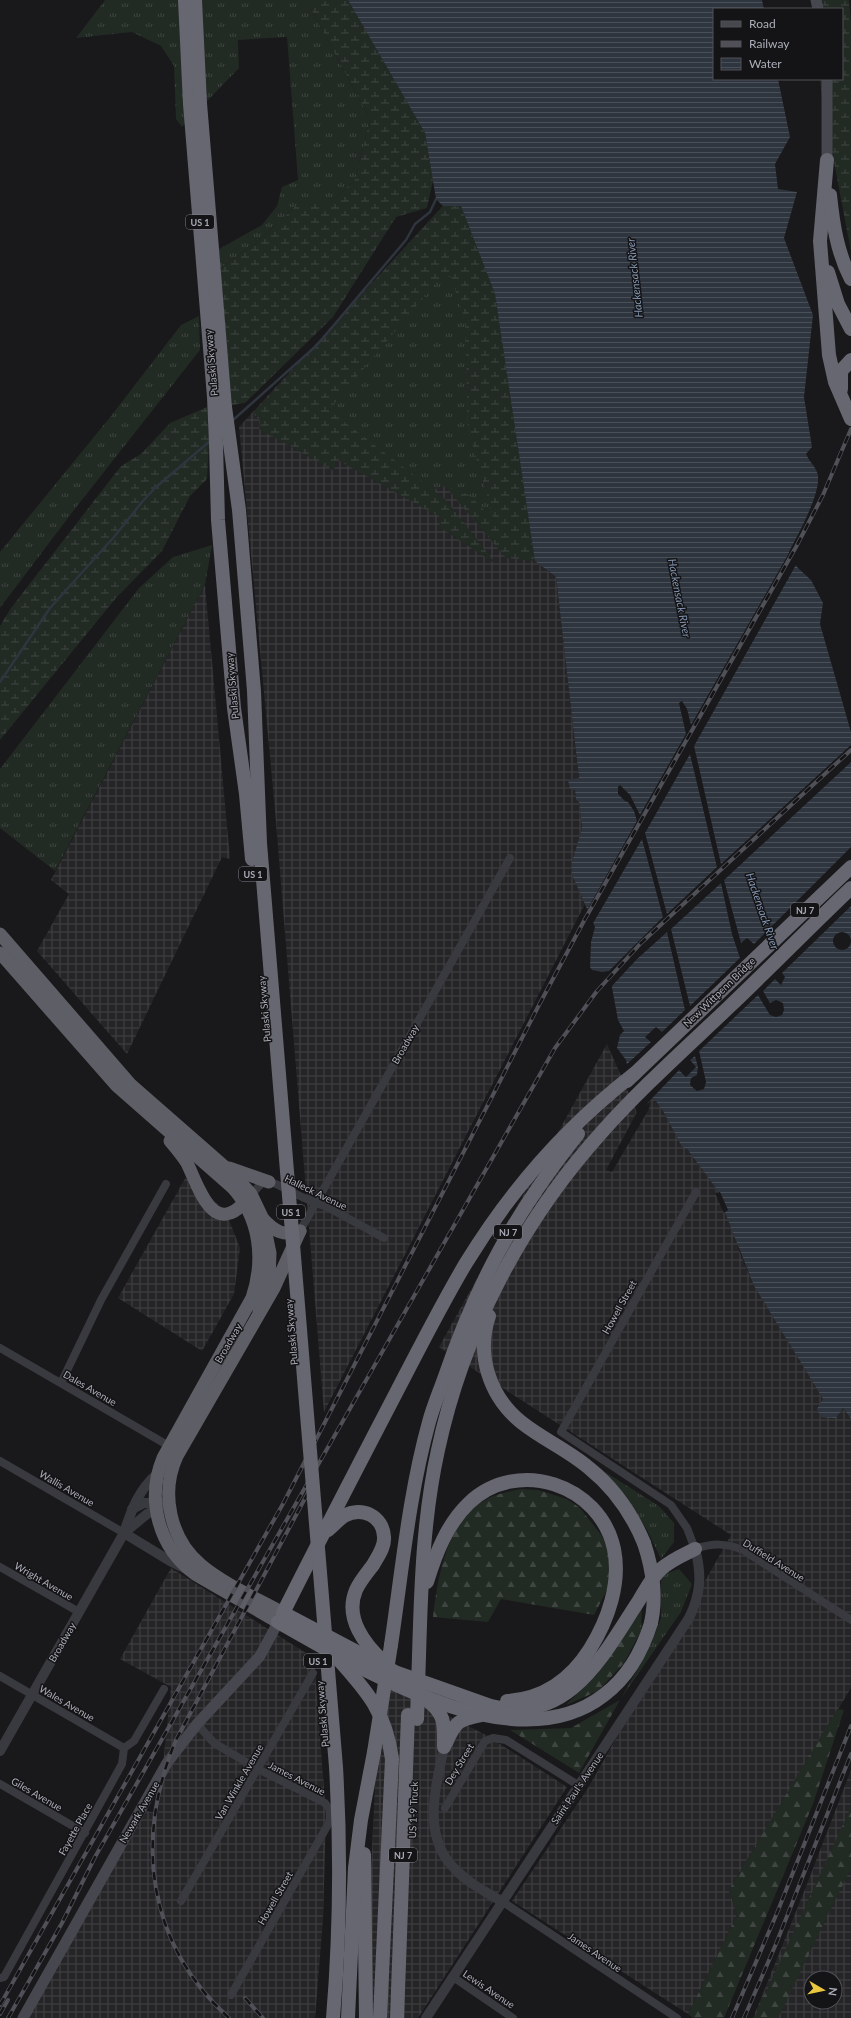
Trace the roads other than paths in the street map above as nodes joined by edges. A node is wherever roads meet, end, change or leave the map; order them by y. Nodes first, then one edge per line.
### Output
1 (184, 0) edge
2 (194, 0) edge
3 (827, 80) edge
4 (827, 160) junction
5 (851, 279) edge
6 (851, 329) edge
7 (851, 360) edge
8 (842, 398) junction
9 (851, 419) edge
10 (510, 858) dead end
11 (851, 867) edge
12 (851, 888) edge
13 (851, 896) edge
14 (812, 927) junction
15 (0, 934) edge
16 (0, 953) edge
17 (634, 1074) junction
18 (150, 1116) junction
19 (223, 1166) junction
20 (269, 1182) junction
21 (166, 1184) dead end
22 (696, 1192) dead end
23 (247, 1198) junction
24 (315, 1202) junction
25 (263, 1219) junction
26 (300, 1231) junction
27 (384, 1238) dead end
28 (504, 1274) junction
29 (259, 1311) junction
30 (0, 1348) edge
31 (61, 1383) junction
32 (169, 1446) junction
33 (0, 1461) edge
34 (157, 1474) junction
35 (169, 1504) junction
36 (156, 1506) junction
37 (132, 1509) junction
38 (124, 1533) junction
39 (324, 1533) junction
40 (415, 1546) junction
41 (695, 1550) junction
42 (0, 1567) edge
43 (191, 1571) junction
44 (421, 1603) junction
45 (79, 1612) junction
46 (281, 1618) junction
47 (851, 1620) edge
48 (332, 1652) junction
49 (415, 1655) junction
50 (395, 1672) junction
51 (313, 1673) dead end
52 (0, 1676) edge
53 (164, 1689) dead end
54 (32, 1694) junction
55 (421, 1696) junction
56 (478, 1700) junction
57 (482, 1714) junction
58 (197, 1724) junction
59 (444, 1747) junction
60 (124, 1748) junction
61 (0, 1751) edge
62 (258, 1769) junction
63 (0, 1784) edge
64 (578, 1785) junction
65 (368, 1792) junction
66 (445, 1808) dead end
67 (330, 1810) joint
68 (85, 1833) junction
69 (181, 1900) dead end
70 (502, 1902) junction
71 (453, 1977) junction
72 (0, 1978) edge
73 (231, 1995) dead end
74 (393, 1995) junction
75 (23, 2018) edge
76 (324, 2018) edge
77 (333, 2018) edge
78 (348, 2018) edge
79 (366, 2018) edge
80 (380, 2018) edge
81 (387, 2018) edge
82 (397, 2018) edge
83 (405, 2018) edge
84 (426, 2018) edge
85 (513, 2018) edge
86 (677, 2018) edge

1 - 76 highway, Pulaski Skyway / US 1, bridge
2 - 77 highway, Pulaski Skyway / US 1, bridge
3 - 4 main road
4 - 5 highway
4 - 6 highway
4 - 8 highway
7 - 8 highway
8 - 9 highway
10 - 24 street, Broadway
11 - 17 highway, New Wittpenn Bridge / NJ 7
12 - 14 highway, New Wittpenn Bridge / NJ 7
13 - 14 highway
14 - 28 highway, New Wittpenn Bridge / NJ 7
15 - 19 highway
16 - 18 highway
17 - 39 highway
17 - 40 highway, New Wittpenn Bridge / NJ 7
18 - 23 highway
18 - 23 highway
19 - 20 highway
19 - 23 highway
20 - 23 street, Halleck Avenue
20 - 24 street, Halleck Avenue
21 - 31 street
22 - 41 street, Howell Street
23 - 25 highway
23 - 32 highway, Broadway
24 - 26 street, Broadway
24 - 27 street, Halleck Avenue
25 - 26 highway
25 - 29 highway
26 - 29 highway
28 - 40 highway, NJ 7
28 - 57 highway, bridge
29 - 35 highway, Broadway
30 - 31 street, Dales Avenue
31 - 32 street, Dales Avenue
32 - 34 highway, Broadway
33 - 38 street, Wallis Avenue
34 - 36 highway
34 - 37 street, Broadway
35 - 36 street
35 - 46 highway, Broadway
36 - 37 street
36 - 38 street, Broadway
36 - 43 highway
37 - 38 street, Broadway
38 - 43 street
38 - 45 street, Broadway
39 - 46 highway
39 - 50 highway
40 - 44 highway, NJ 7
40 - 49 highway, NJ 7
40 - 65 highway, bridge
41 - 47 street, Duffield Avenue
41 - 56 highway
41 - 64 street, Saint Paul's Avenue
42 - 45 street, Wright Avenue
43 - 46 highway
44 - 49 highway
44 - 56 highway
45 - 54 street, Broadway
46 - 48 highway
46 - 50 highway
46 - 58 main road, Newark Avenue
48 - 55 highway
48 - 74 highway
49 - 74 highway, NJ 7
50 - 56 highway
51 - 62 street, Van Winkle Avenue
52 - 54 street, Wales Avenue
53 - 60 street
54 - 60 street, Wales Avenue
54 - 61 street, Broadway
55 - 57 highway
55 - 59 highway
57 - 59 highway
58 - 62 street, James Avenue
58 - 75 main road, Newark Avenue
59 - 70 street
60 - 68 street, Fayette Place
62 - 67 street, James Avenue
62 - 69 street, Van Winkle Avenue
63 - 68 street, Giles Avenue
64 - 66 street, Dey Street
64 - 70 street, Saint Paul's Avenue
65 - 78 highway
65 - 79 highway
67 - 73 street, Howell Street
68 - 72 street, Fayette Place
70 - 71 street, Saint Paul's Avenue
70 - 86 street, James Avenue
71 - 84 street, Saint Paul's Avenue
71 - 85 street, Lewis Avenue
74 - 80 highway
74 - 81 highway
74 - 82 highway, NJ 7
74 - 83 highway

